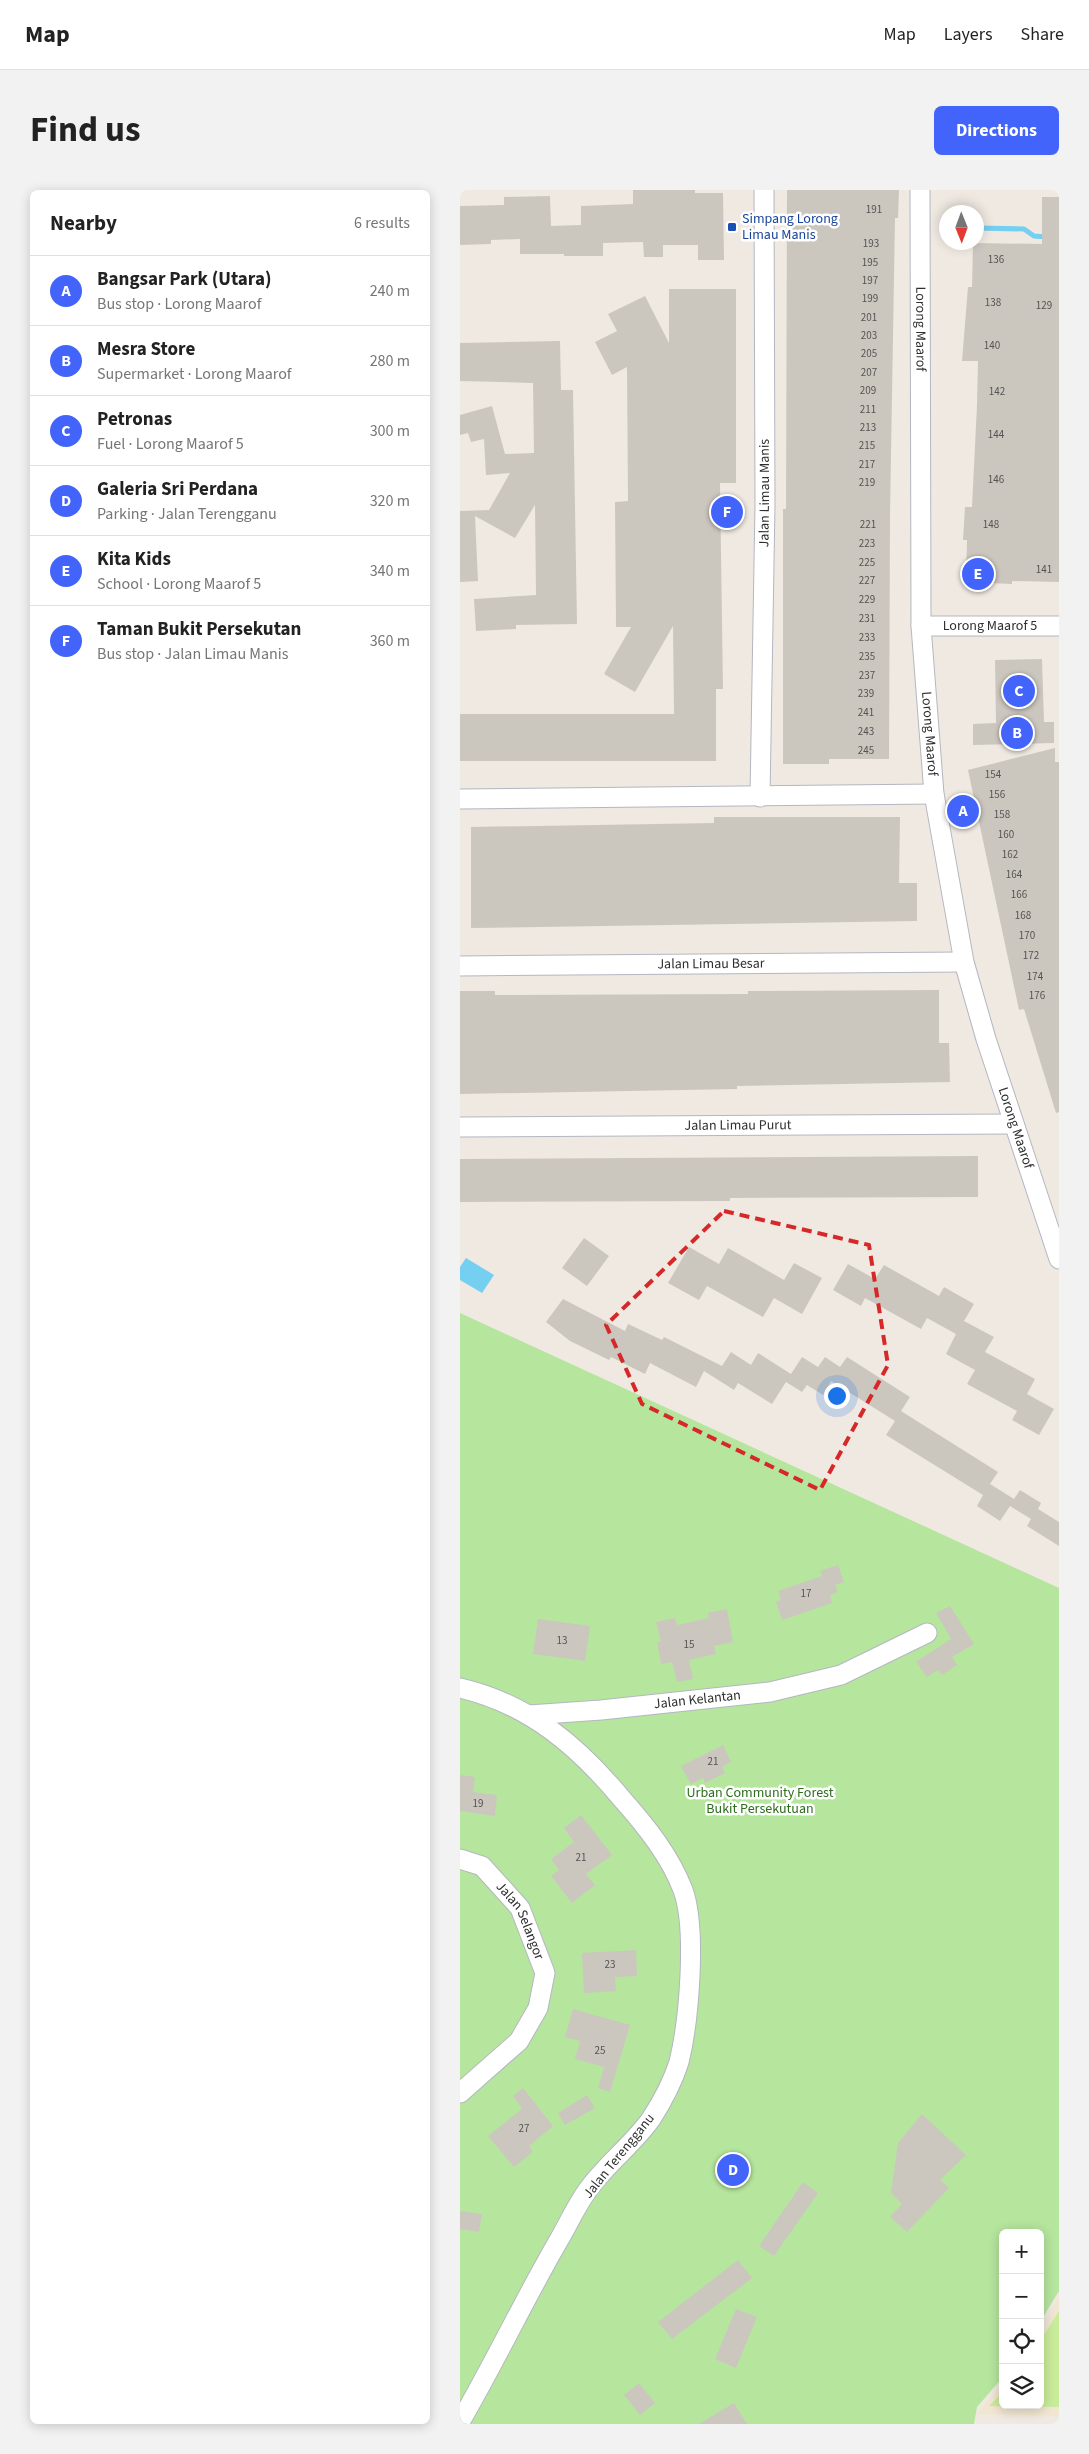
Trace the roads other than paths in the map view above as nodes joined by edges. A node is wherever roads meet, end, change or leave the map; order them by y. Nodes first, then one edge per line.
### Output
1 (764, 190) edge
2 (920, 190) edge
3 (920, 626) junction
4 (1059, 626) edge
5 (934, 794) junction
6 (760, 797) junction
7 (460, 799) edge
8 (964, 962) junction
9 (460, 966) edge
10 (1014, 1124) junction
11 (460, 1127) edge
12 (1059, 1259) edge
13 (927, 1633) dead end
14 (460, 1688) edge
15 (529, 1715) junction
16 (460, 1859) edge
17 (460, 2093) edge
18 (460, 2422) edge

1 - 6 street, Jalan Limau Manis
2 - 3 street, Lorong Maarof
3 - 4 street, Lorong Maarof 5
3 - 5 street, Lorong Maarof
5 - 6 street
5 - 8 street, Lorong Maarof
6 - 7 street
8 - 9 street, Jalan Limau Besar
8 - 10 street, Lorong Maarof
10 - 11 street, Jalan Limau Purut
10 - 12 street, Lorong Maarof
13 - 15 street, Jalan Kelantan
14 - 15 street
15 - 18 street, Jalan Terengganu
16 - 17 street, Jalan Selangor

